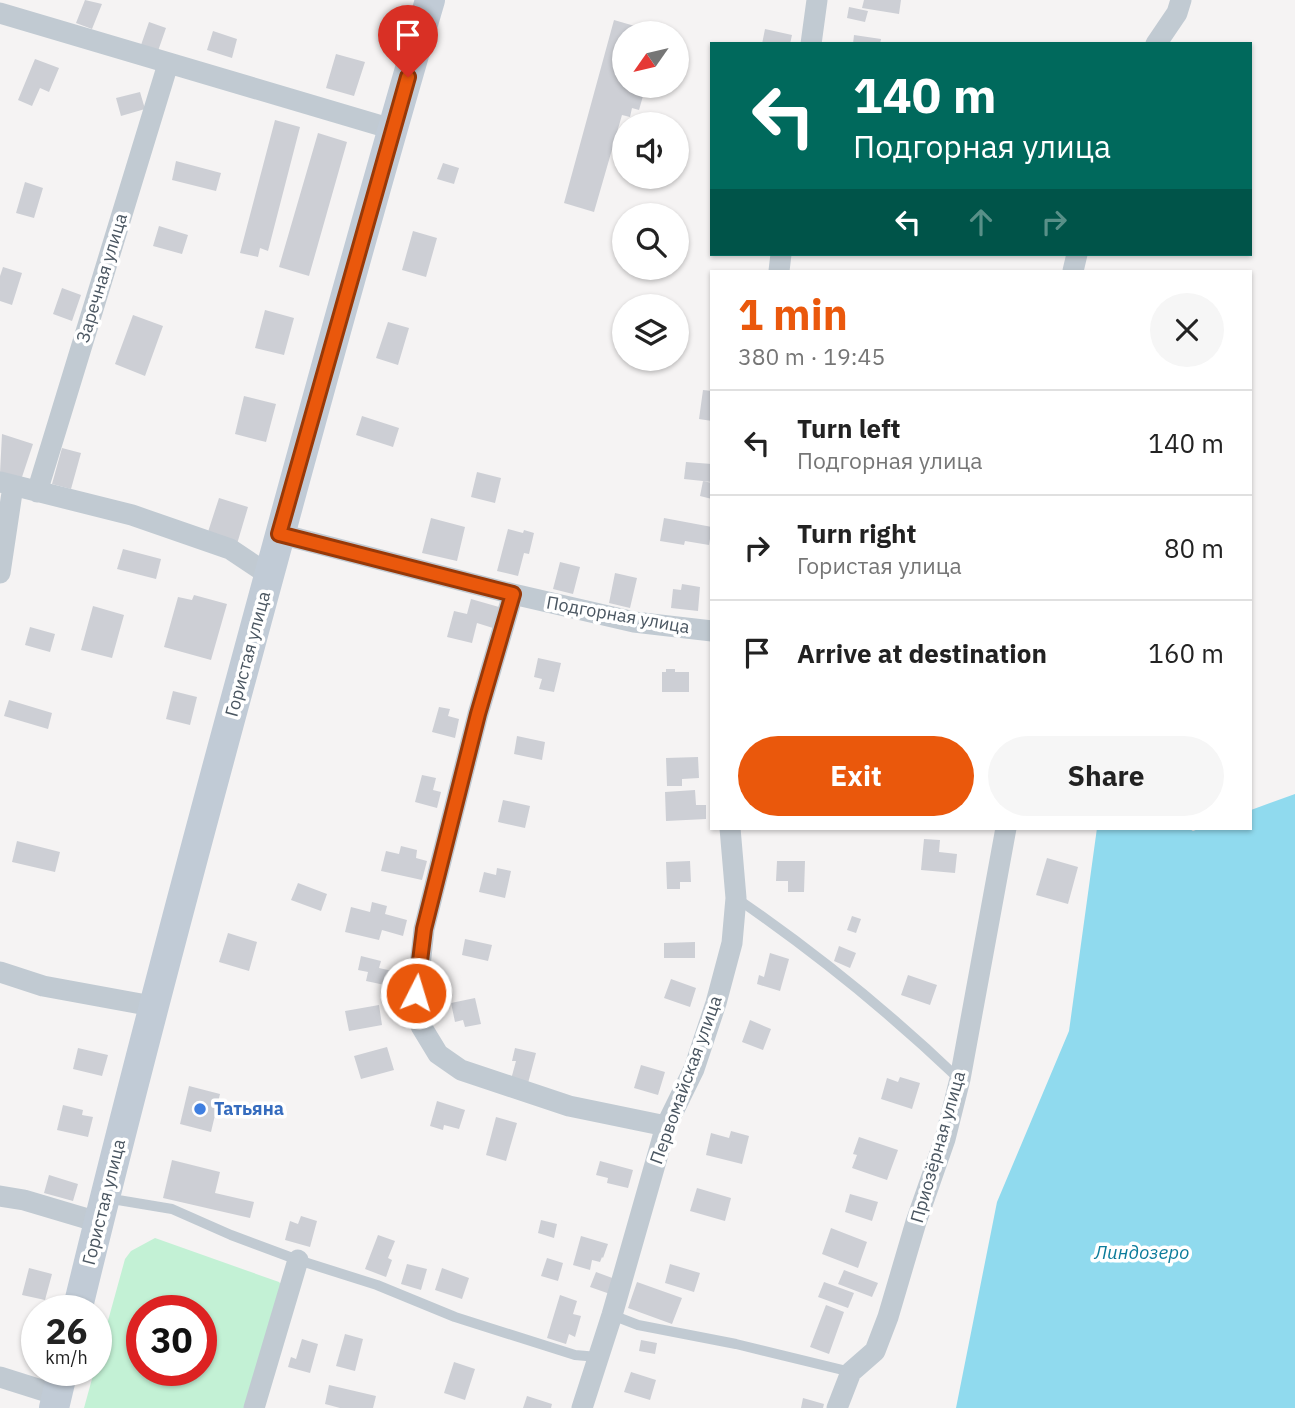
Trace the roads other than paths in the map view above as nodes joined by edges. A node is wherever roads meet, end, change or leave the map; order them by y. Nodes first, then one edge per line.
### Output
1 (430, 0) edge
2 (817, 0) edge
3 (1181, 0) edge
4 (0, 13) edge
5 (811, 42) edge
6 (1157, 42) edge
7 (168, 64) junction
8 (392, 129) junction
9 (6, 484) edge
10 (37, 492) junction
11 (279, 534) junction
12 (0, 573) edge
13 (269, 575) junction
14 (513, 594) junction
15 (710, 631) edge
16 (730, 830) edge
17 (1006, 830) edge
18 (736, 898) junction
19 (0, 972) edge
20 (152, 1006) junction
21 (960, 1079) junction
22 (666, 1126) junction
23 (0, 1196) edge
24 (102, 1210) junction
25 (298, 1261) junction
26 (81, 1295) edge
27 (612, 1315) junction
28 (598, 1357) junction
29 (851, 1372) junction
30 (0, 1377) edge
31 (58, 1391) edge
32 (254, 1408) edge
33 (582, 1408) edge
34 (837, 1408) edge

1 - 8 street, Гористая улица
2 - 5 street
3 - 6 street
4 - 7 street
7 - 8 street
7 - 10 street, Заречная улица
8 - 11 street, Гористая улица
9 - 10 street
9 - 12 street
10 - 13 street
11 - 13 street, Гористая улица
11 - 14 street, Подгорная улица
13 - 20 street, Гористая улица
14 - 15 street, Подгорная улица
14 - 22 street
16 - 18 street, Первомайская улица
17 - 21 street, Приозёрная улица
18 - 21 lane
18 - 22 street, Первомайская улица
19 - 20 street
20 - 24 street, Гористая улица
21 - 29 street, Приозёрная улица
22 - 27 street, Первомайская улица
23 - 24 street
24 - 25 lane
24 - 26 street, Гористая улица
25 - 28 lane
25 - 32 street
27 - 28 street, Первомайская улица
27 - 29 lane
28 - 33 street, Первомайская улица
29 - 34 street, Приозёрная улица
30 - 31 street

